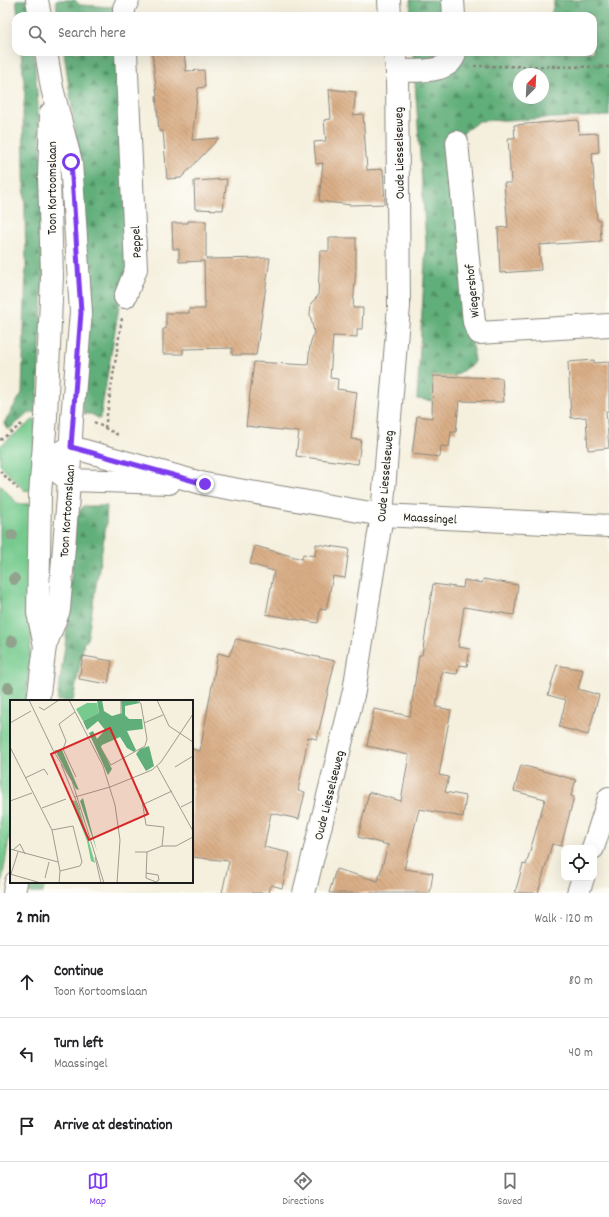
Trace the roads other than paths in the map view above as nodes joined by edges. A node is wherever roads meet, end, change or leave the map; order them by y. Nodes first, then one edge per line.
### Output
1 (38, 0) edge
2 (128, 0) edge
3 (388, 0) edge
4 (453, 0) edge
5 (40, 12) edge
6 (124, 12) edge
7 (390, 12) edge
8 (454, 12) edge
9 (47, 56) edge
10 (126, 56) edge
11 (454, 56) edge
12 (396, 61) edge
13 (52, 88) junction
14 (457, 142) dead end
15 (125, 297) road end
16 (609, 325) edge
17 (71, 447) junction
18 (42, 461) junction
19 (69, 480) junction
20 (205, 484) junction
21 (382, 514) junction
22 (609, 526) edge
23 (45, 646) junction
24 (38, 700) edge
25 (609, 798) edge
26 (593, 845) edge
27 (582, 881) edge
28 (16, 883) edge
29 (14, 893) edge
30 (304, 893) edge
31 (578, 893) edge

1 - 5 street
2 - 6 street
3 - 7 street
4 - 8 street
9 - 13 street, Toon Kortoomslaan
10 - 15 street, Peppel
11 - 12 street
12 - 21 street, Oude Liesselseweg
13 - 17 street, Toon Kortoomslaan
13 - 18 street, Toon Kortoomslaan
14 - 16 street, Wiegershof
17 - 18 street
17 - 19 street, Toon Kortoomslaan
17 - 20 street, Maassingel
18 - 19 street
18 - 23 street, Toon Kortoomslaan
19 - 20 street, Maassingel
19 - 23 street, Toon Kortoomslaan
20 - 21 street, Maassingel
21 - 22 street, Maassingel
21 - 30 street, Oude Liesselseweg
23 - 24 street, Toon Kortoomslaan
25 - 26 street
27 - 31 street
28 - 29 street

